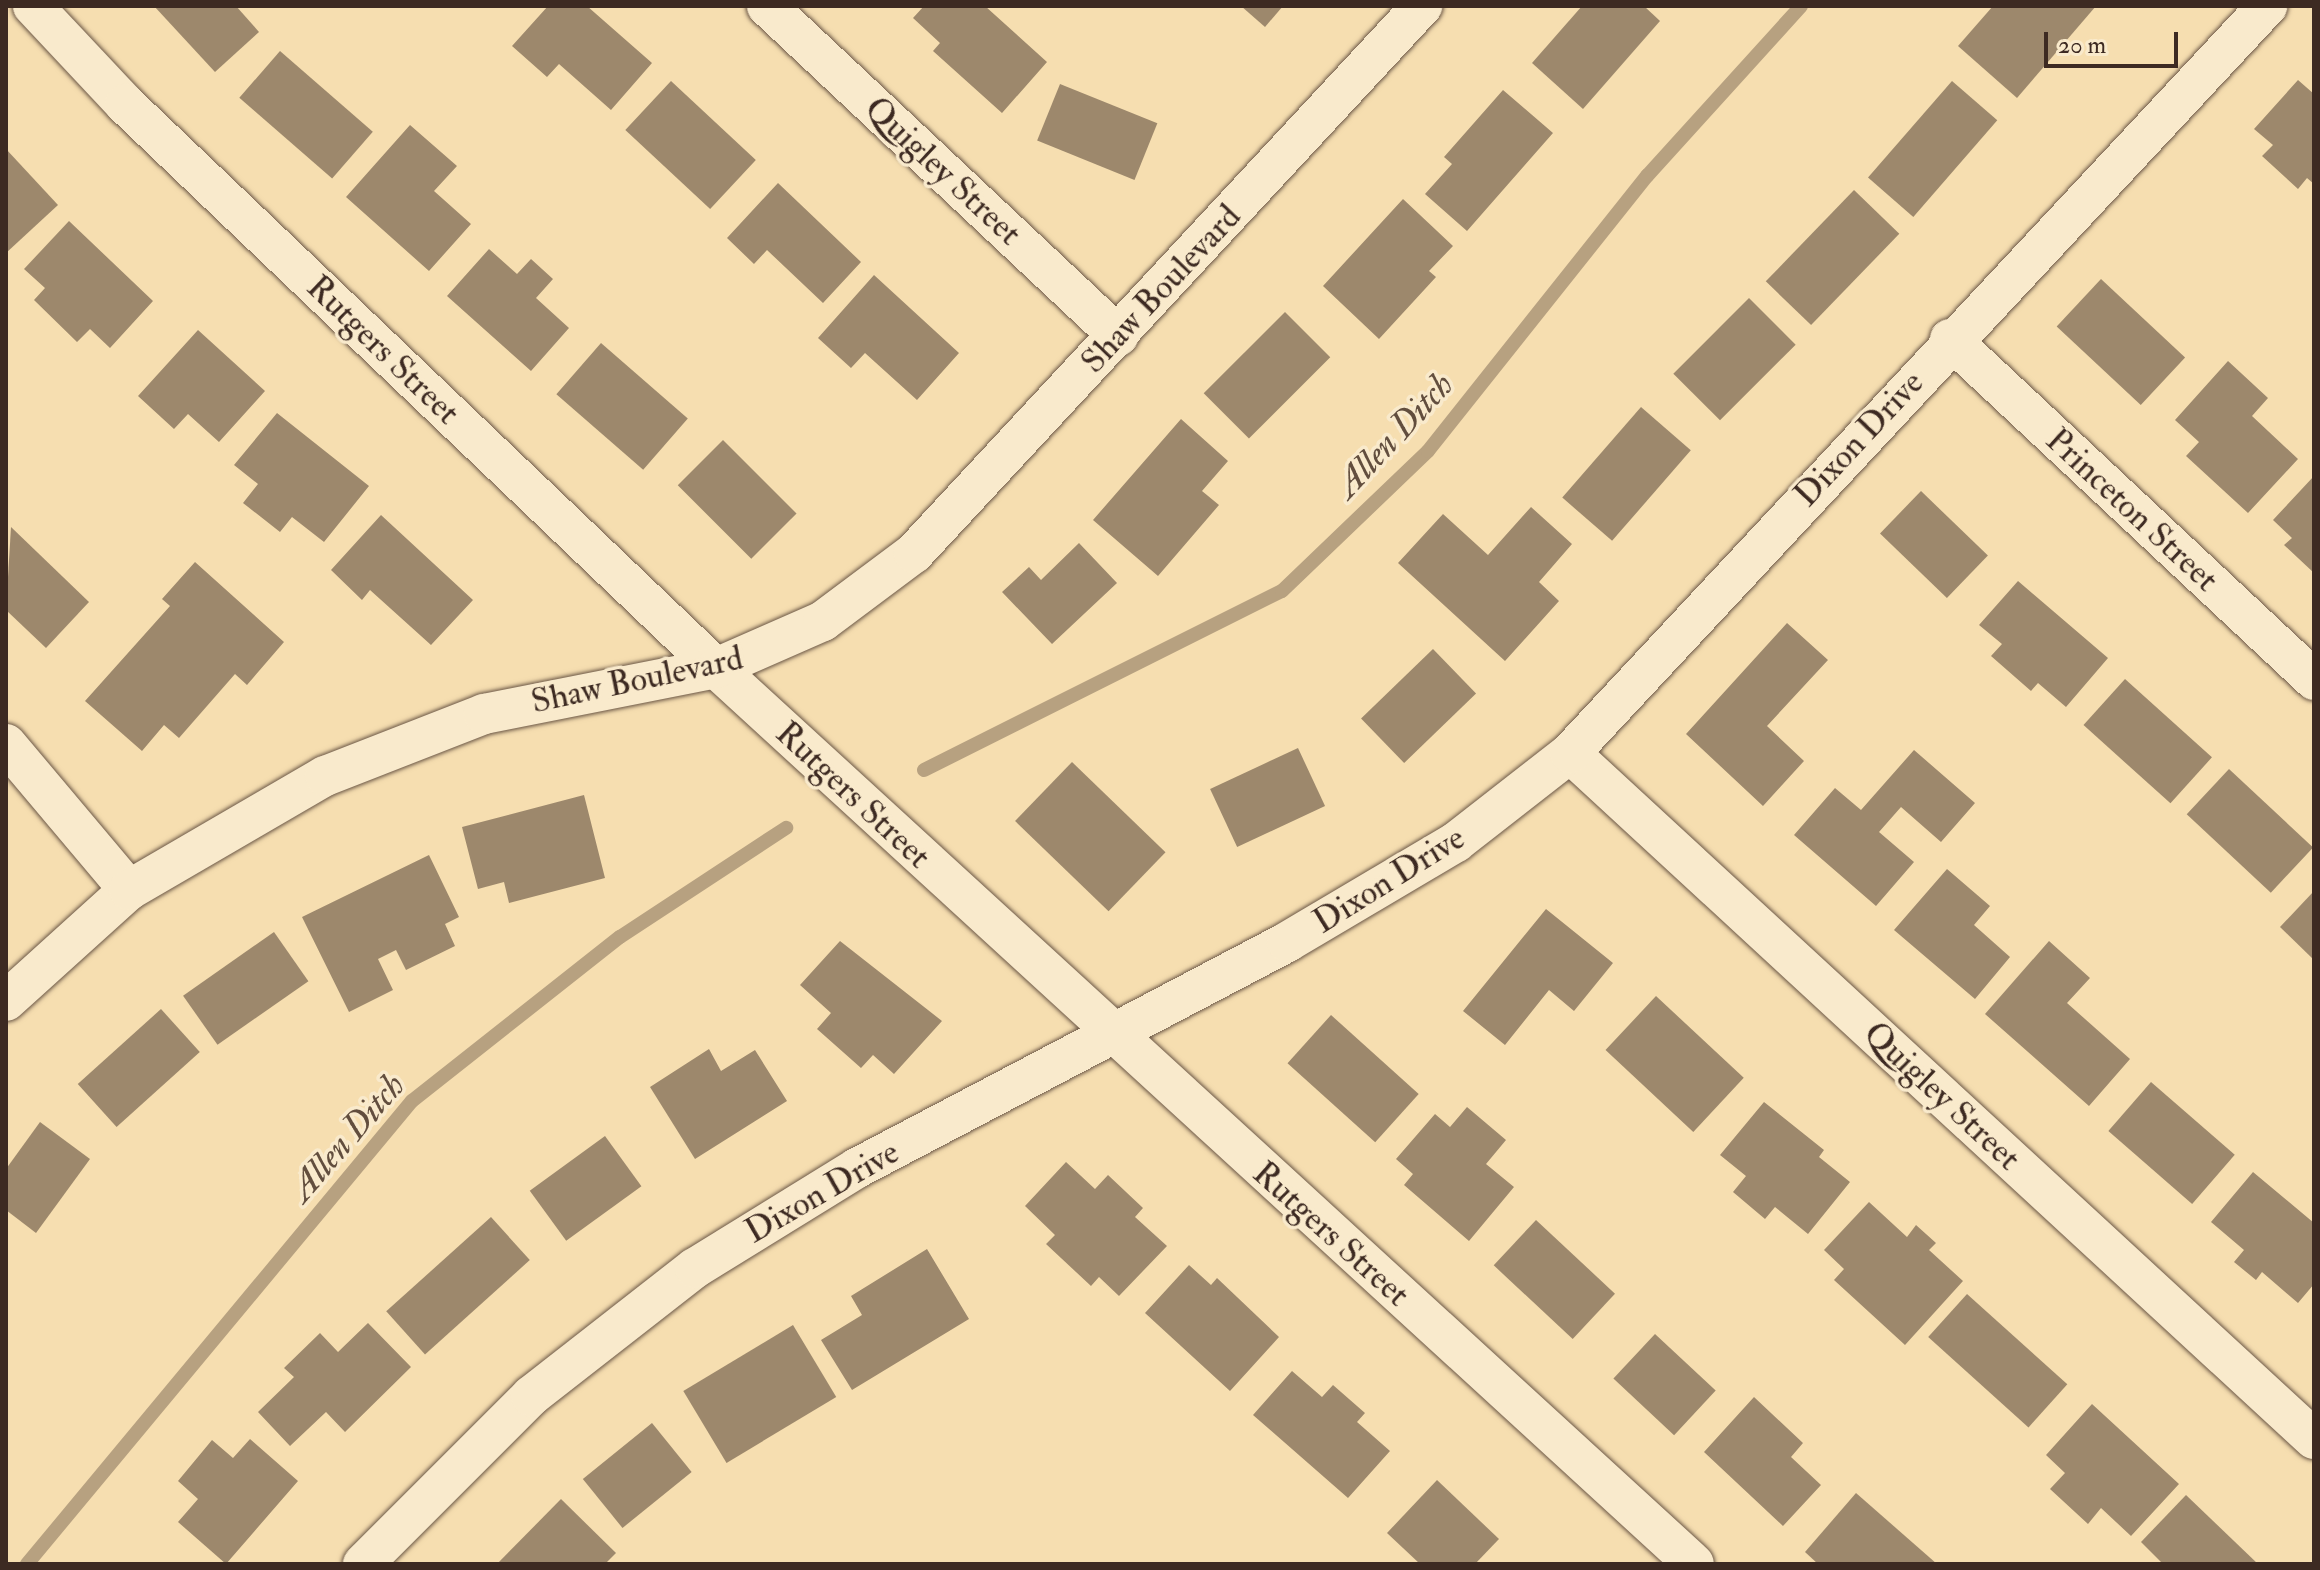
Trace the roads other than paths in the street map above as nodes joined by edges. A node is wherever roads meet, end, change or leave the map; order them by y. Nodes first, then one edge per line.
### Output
1 (33, 6) edge
2 (767, 6) edge
3 (1422, 6) edge
4 (2267, 6) edge
5 (1119, 336) junction
6 (1950, 339) junction
7 (716, 668) junction
8 (2314, 680) edge
9 (6, 744) edge
10 (1570, 753) junction
11 (129, 890) junction
12 (6, 1001) edge
13 (1112, 1034) junction
14 (2314, 1439) edge
15 (363, 1564) edge
16 (1694, 1564) edge

1 - 7 street, Rutgers Street
2 - 5 street, Quigley Street
3 - 5 street, Shaw Boulevard
4 - 6 street, Dixon Drive
5 - 7 street, Shaw Boulevard
6 - 8 street, Princeton Street
6 - 10 street, Dixon Drive
7 - 11 street, Shaw Boulevard
7 - 13 street, Rutgers Street
9 - 11 street
10 - 13 street, Dixon Drive
10 - 14 street, Quigley Street
11 - 12 street, Shaw Boulevard
13 - 15 street, Dixon Drive
13 - 16 street, Rutgers Street

